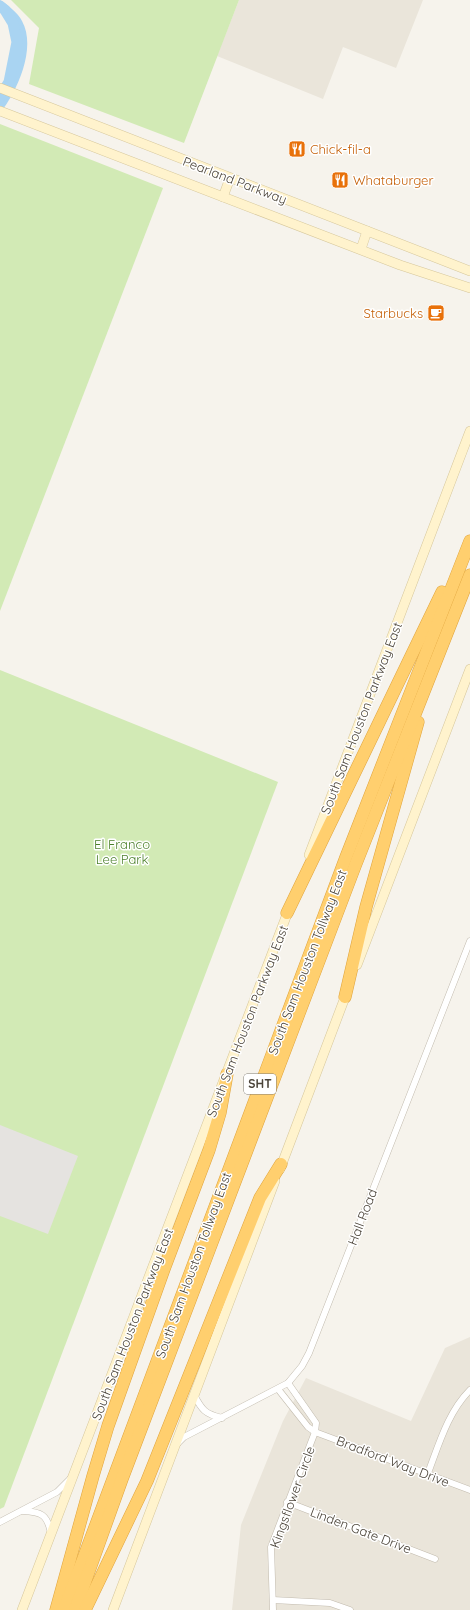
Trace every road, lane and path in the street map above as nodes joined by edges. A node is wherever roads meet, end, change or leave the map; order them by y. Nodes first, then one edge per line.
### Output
1 (0, 88) edge
2 (0, 111) edge
3 (230, 178) junction
4 (223, 197) junction
5 (367, 231) junction
6 (361, 249) junction
7 (470, 271) edge
8 (470, 288) edge
9 (470, 431) edge
10 (470, 541) edge
11 (462, 560) junction
12 (470, 575) edge
13 (433, 667) junction
14 (470, 669) edge
15 (287, 913) junction
16 (470, 941) edge
17 (345, 997) junction
18 (227, 1074) junction
19 (281, 1164) junction
20 (288, 1383) junction
21 (278, 1389) junction
22 (470, 1390) edge
23 (194, 1395) junction
24 (222, 1418) junction
25 (315, 1432) junction
26 (175, 1445) junction
27 (76, 1471) junction
28 (428, 1473) junction
29 (470, 1490) edge
30 (287, 1502) junction
31 (21, 1511) junction
32 (0, 1522) edge
33 (51, 1534) junction
34 (435, 1559) dead end
35 (273, 1600) junction
36 (22, 1610) edge
37 (56, 1610) edge
38 (64, 1610) edge
39 (75, 1610) edge
40 (85, 1610) edge
41 (113, 1610) edge
42 (273, 1610) edge
43 (350, 1610) edge

1 - 3 main road, Pearland Parkway
2 - 4 main road, Pearland Parkway
3 - 4 main road
3 - 5 main road, Pearland Parkway
4 - 6 main road, Pearland Parkway
5 - 6 main road
5 - 7 main road, Pearland Parkway
6 - 8 main road, Pearland Parkway
9 - 15 main road, South Sam Houston Parkway East
10 - 11 highway, South Sam Houston Tollway East / SHT
11 - 15 highway
11 - 38 highway, South Sam Houston Tollway East / SHT
12 - 13 highway, South Sam Houston Tollway East / SHT
13 - 17 highway
13 - 39 highway, South Sam Houston Tollway East / SHT
14 - 17 main road
15 - 18 main road, South Sam Houston Parkway East
16 - 20 street, Hall Road
17 - 19 main road
18 - 27 main road, South Sam Houston Parkway East
18 - 37 highway
19 - 23 main road
19 - 40 highway
20 - 21 street, Hall Road
20 - 25 street, Kingsflower Circle
21 - 24 street, Hall Road
21 - 25 street, Kingsflower Circle
22 - 28 street
23 - 24 street
23 - 26 main road
24 - 26 street, Hall Road
25 - 28 street, Bradford Way Drive
25 - 30 street, Kingsflower Circle
26 - 41 main road
27 - 31 street
27 - 33 main road, South Sam Houston Parkway East
28 - 29 street, Bradford Way Drive
30 - 34 street, Linden Gate Drive
30 - 35 street, Kingsflower Circle
31 - 32 street
31 - 33 street
33 - 36 main road, South Sam Houston Parkway East
35 - 42 street, Kingsflower Circle
35 - 43 street

